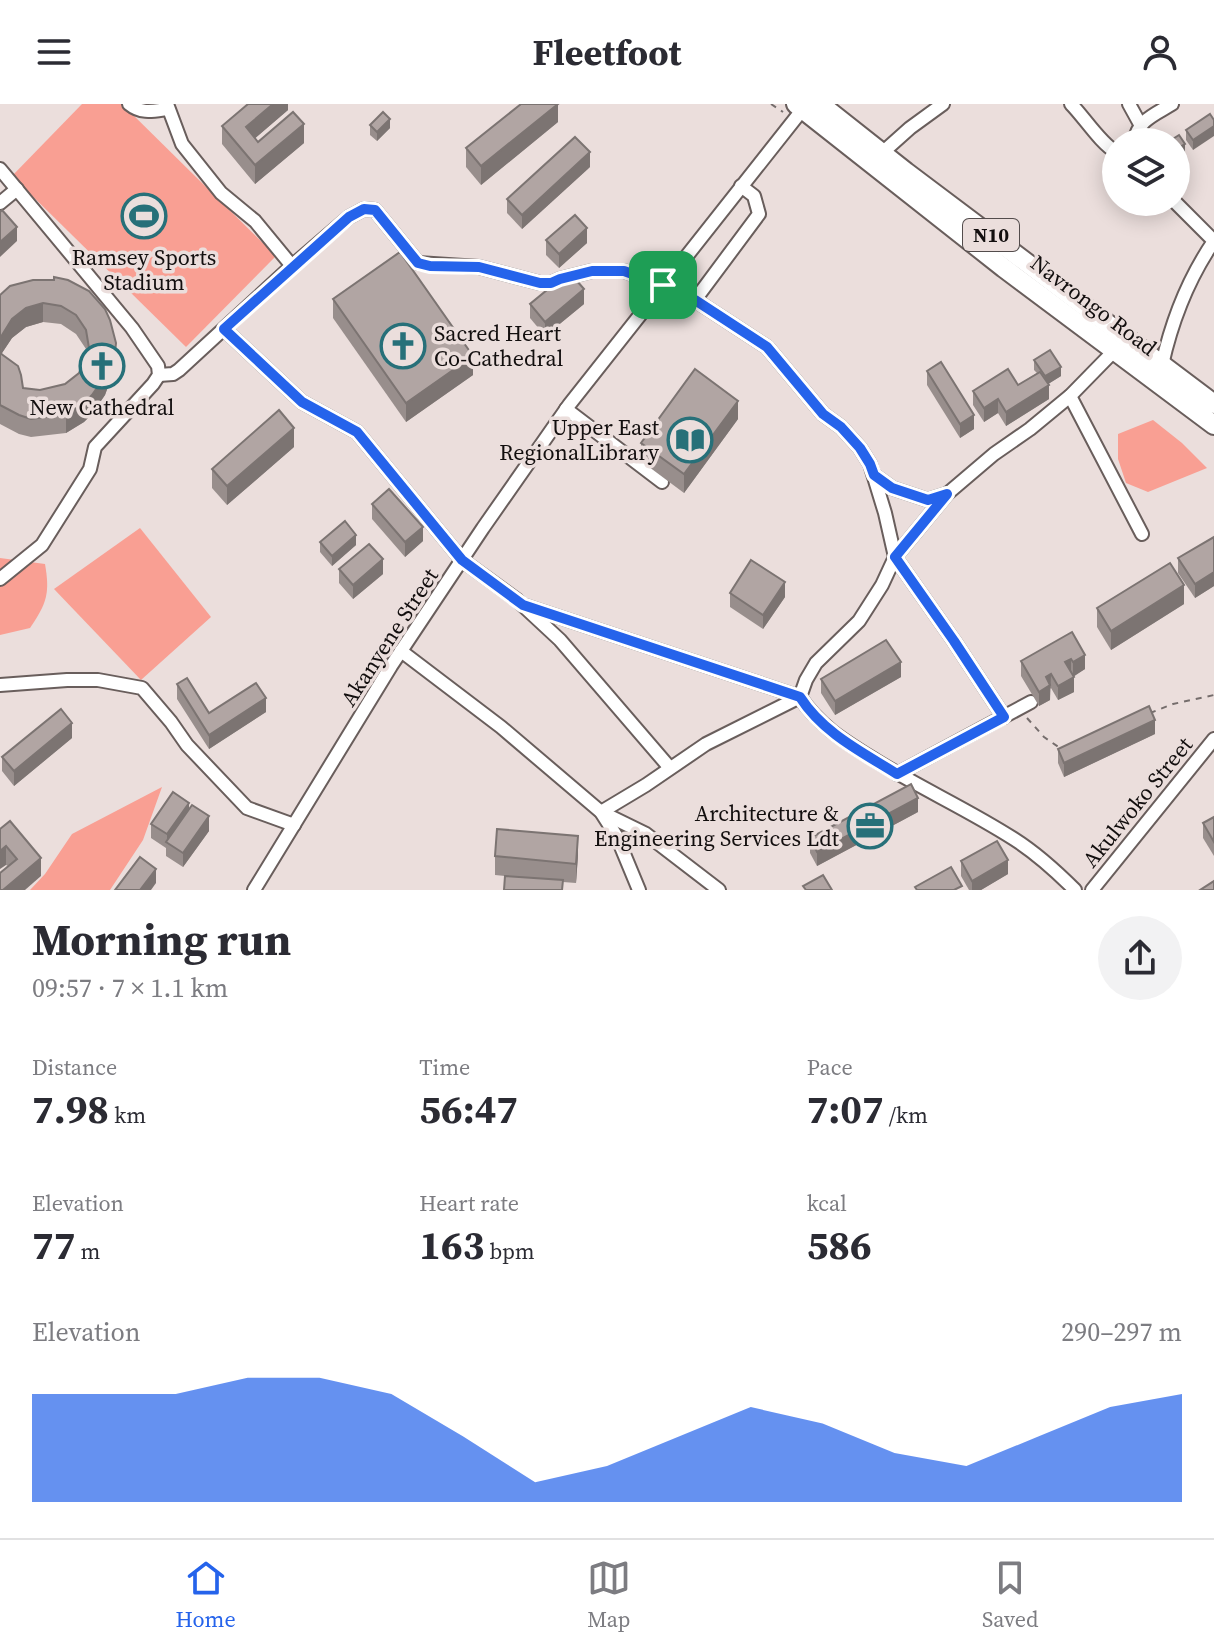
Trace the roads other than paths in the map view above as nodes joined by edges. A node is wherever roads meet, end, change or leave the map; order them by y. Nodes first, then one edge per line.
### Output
1 (129, 104) edge
2 (943, 104) edge
3 (1071, 104) edge
4 (1129, 104) edge
5 (1172, 104) edge
6 (806, 105) edge
7 (167, 106) edge
8 (1140, 124) junction
9 (1137, 128) edge
10 (1102, 140) edge
11 (882, 153) junction
12 (0, 169) edge
13 (741, 186) junction
14 (17, 189) junction
15 (0, 203) edge
16 (1189, 216) edge
17 (1214, 241) edge
18 (292, 266) junction
19 (663, 285) junction
20 (224, 329) junction
21 (1115, 350) junction
22 (1162, 365) junction
23 (159, 375) junction
24 (1070, 396) junction
25 (1214, 404) edge
26 (566, 409) junction
27 (1214, 425) edge
28 (874, 475) junction
29 (662, 482) dead end
30 (947, 494) junction
31 (1142, 534) dead end
32 (895, 557) junction
33 (462, 560) junction
34 (0, 579) edge
35 (523, 605) junction
36 (401, 651) junction
37 (0, 685) edge
38 (800, 697) junction
39 (1031, 702) dead end
40 (1004, 717) junction
41 (1214, 741) edge
42 (670, 768) junction
43 (897, 774) junction
44 (601, 812) junction
45 (294, 825) junction
46 (254, 890) edge
47 (639, 890) edge
48 (719, 890) edge
49 (1075, 890) edge
50 (1092, 890) edge

1 - 7 street
2 - 11 street
3 - 10 street
4 - 8 street
5 - 8 street
6 - 11 highway, Navrongo Road / N10
6 - 13 street, Akanyene Street
6 - 21 highway, Navrongo Road / N10
7 - 18 street
8 - 9 street
11 - 22 highway, Navrongo Road / N10
12 - 14 street
13 - 19 street, Akanyene Street
13 - 28 street
14 - 15 street
14 - 23 street
16 - 17 street
17 - 22 street
18 - 19 street
18 - 20 street
19 - 26 street, Akanyene Street
20 - 23 street
20 - 33 street
21 - 24 street
21 - 27 highway, Navrongo Road / N10
22 - 25 highway, Navrongo Road / N10
23 - 34 street
24 - 30 street
24 - 31 street
26 - 29 street
26 - 33 street, Akanyene Street
28 - 30 street
28 - 32 street
30 - 32 street
32 - 38 street
32 - 40 street
33 - 35 street
33 - 36 street, Akanyene Street
35 - 38 street
35 - 42 street
36 - 44 street
36 - 45 street, Akanyene Street
37 - 45 street
38 - 42 street
38 - 43 street
39 - 40 street
40 - 43 street
41 - 50 street, Akulwoko Street
42 - 44 street
43 - 49 street
44 - 47 street
44 - 48 street
45 - 46 street, Akanyene Street

